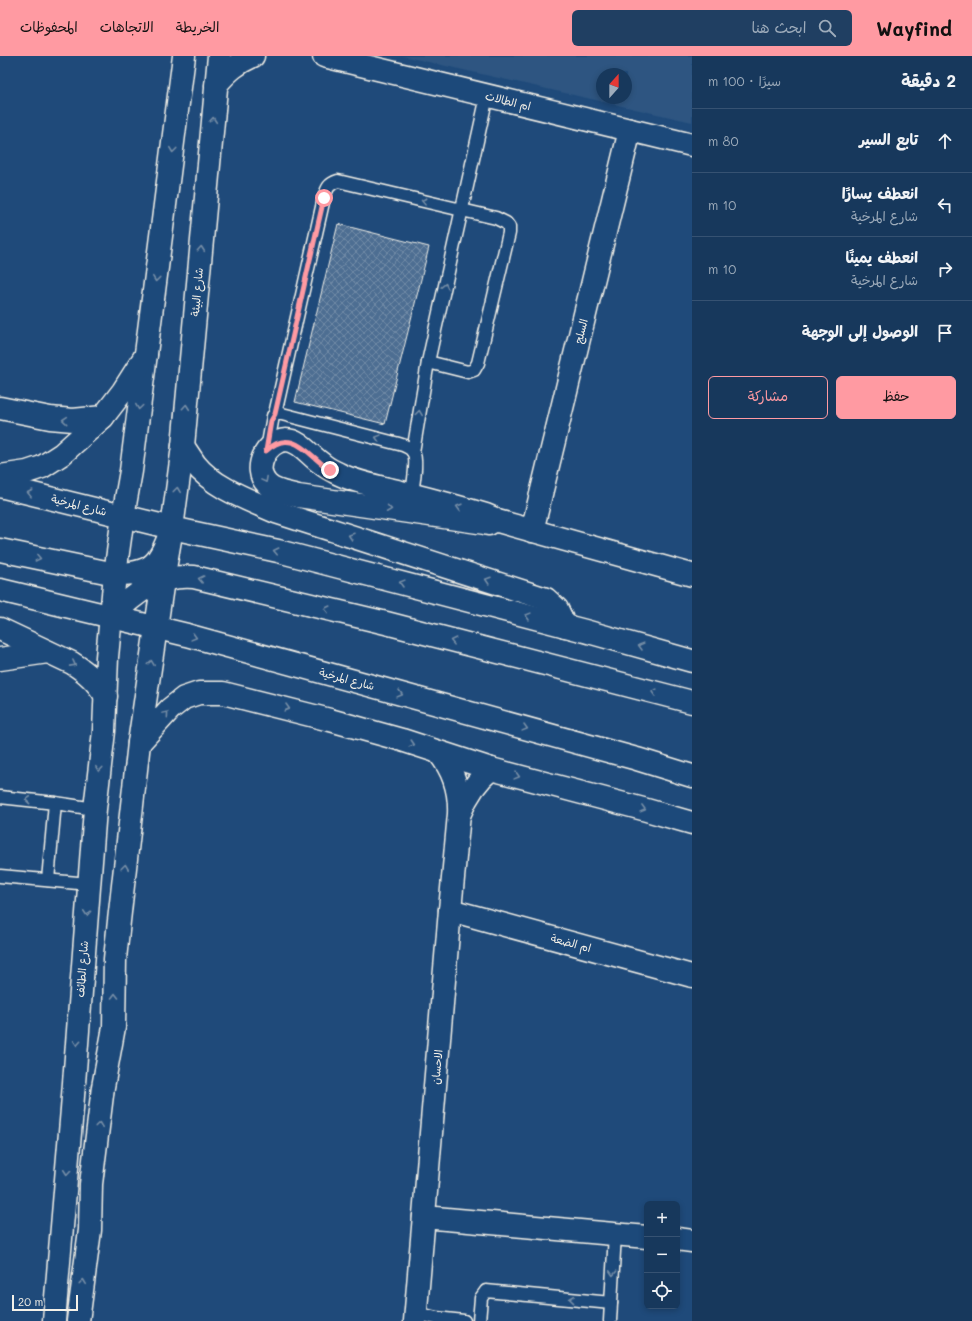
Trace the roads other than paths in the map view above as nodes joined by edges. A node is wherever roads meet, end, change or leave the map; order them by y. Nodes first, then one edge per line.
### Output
1 (184, 56) edge
2 (219, 56) edge
3 (253, 56) edge
4 (324, 56) edge
5 (216, 85) junction
6 (487, 96) junction
7 (630, 130) junction
8 (692, 145) edge
9 (462, 210) junction
10 (146, 355) junction
11 (428, 362) junction
12 (0, 408) edge
13 (275, 414) junction
14 (103, 417) junction
15 (183, 446) junction
16 (266, 451) junction
17 (413, 452) junction
18 (0, 476) edge
19 (0, 486) edge
20 (412, 494) junction
21 (123, 516) junction
22 (494, 520) junction
23 (172, 528) junction
24 (532, 531) junction
25 (0, 550) edge
26 (115, 574) junction
27 (692, 574) edge
28 (163, 580) junction
29 (0, 590) edge
30 (112, 617) junction
31 (565, 626) junction
32 (156, 628) junction
33 (0, 629) edge
34 (48, 652) junction
35 (0, 659) edge
36 (692, 660) edge
37 (106, 696) junction
38 (692, 702) edge
39 (139, 743) junction
40 (439, 753) junction
41 (638, 759) junction
42 (692, 761) edge
43 (491, 769) junction
44 (692, 776) edge
45 (0, 797) edge
46 (54, 803) junction
47 (95, 809) junction
48 (460, 814) junction
49 (692, 823) edge
50 (0, 876) edge
51 (48, 880) junction
52 (89, 884) junction
53 (450, 910) junction
54 (692, 976) edge
55 (424, 1217) junction
56 (615, 1234) junction
57 (644, 1237) edge
58 (680, 1239) edge
59 (692, 1241) edge
60 (611, 1303) junction
61 (415, 1317) edge
62 (54, 1321) edge
63 (78, 1321) edge
64 (464, 1321) edge
65 (479, 1321) edge
66 (610, 1321) edge

1 -> 10 main road
2 - 5 main road, شارع البيئة
3 - 5 main road
4 - 6 main road, ام الطالات
15 -> 5 main road, شارع البيئة
6 - 7 main road, ام الطالات
6 - 9 lane
7 - 8 main road, ام الطالات
7 - 24 main road, السلج
11 -> 9 lane
9 - 11 lane
9 -> 13 lane
10 - 14 main road
10 -> 21 main road
17 -> 11 lane
14 -> 12 main road
13 - 16 lane
17 -> 13 lane
14 - 18 main road
23 -> 15 main road, شارع البيئة
31 -> 15 main road
16 - 20 main road
16 -> 22 main road
17 - 20 lane
21 -> 19 main road, شارع المرخية
22 -> 20 main road
21 - 23 main road, شارع المرخية
21 - 26 main road, شارع الطائف
22 - 24 main road
23 - 26 main road
23 - 28 main road
31 -> 23 main road, شارع المرخية
24 - 27 main road
25 -> 26 main road
26 - 30 main road, شارع الطائف
28 - 30 main road
28 - 32 main road
38 -> 28 main road
29 - 30 main road, شارع المرخية
30 - 32 main road, شارع المرخية
30 - 37 main road, شارع الطائف
36 -> 31 main road, شارع المرخية
39 -> 32 main road
32 -> 41 main road, شارع المرخية
33 - 34 main road
34 - 35 main road
34 -> 37 main road
37 -> 47 main road, شارع الطائف
39 -> 40 main road
63 -> 39 main road
40 - 43 main road
40 - 48 main road, الاحسان
41 - 42 main road
41 - 44 main road, شارع المرخية
43 - 48 main road, الاحسان
43 -> 49 main road
46 -> 45 lane
46 - 47 lane
46 - 51 lane
47 - 52 main road, شارع الطائف
48 - 53 main road, الاحسان
50 - 51 lane
51 - 52 lane
52 -> 62 main road, شارع الطائف
53 - 54 main road, ام الضعة
53 - 55 main road, الاحسان
55 - 56 main road
55 - 61 main road, الاحسان
56 - 57 main road
56 -> 60 lane
58 - 59 main road
60 -> 65 lane
60 - 66 lane
61 - 64 lane

